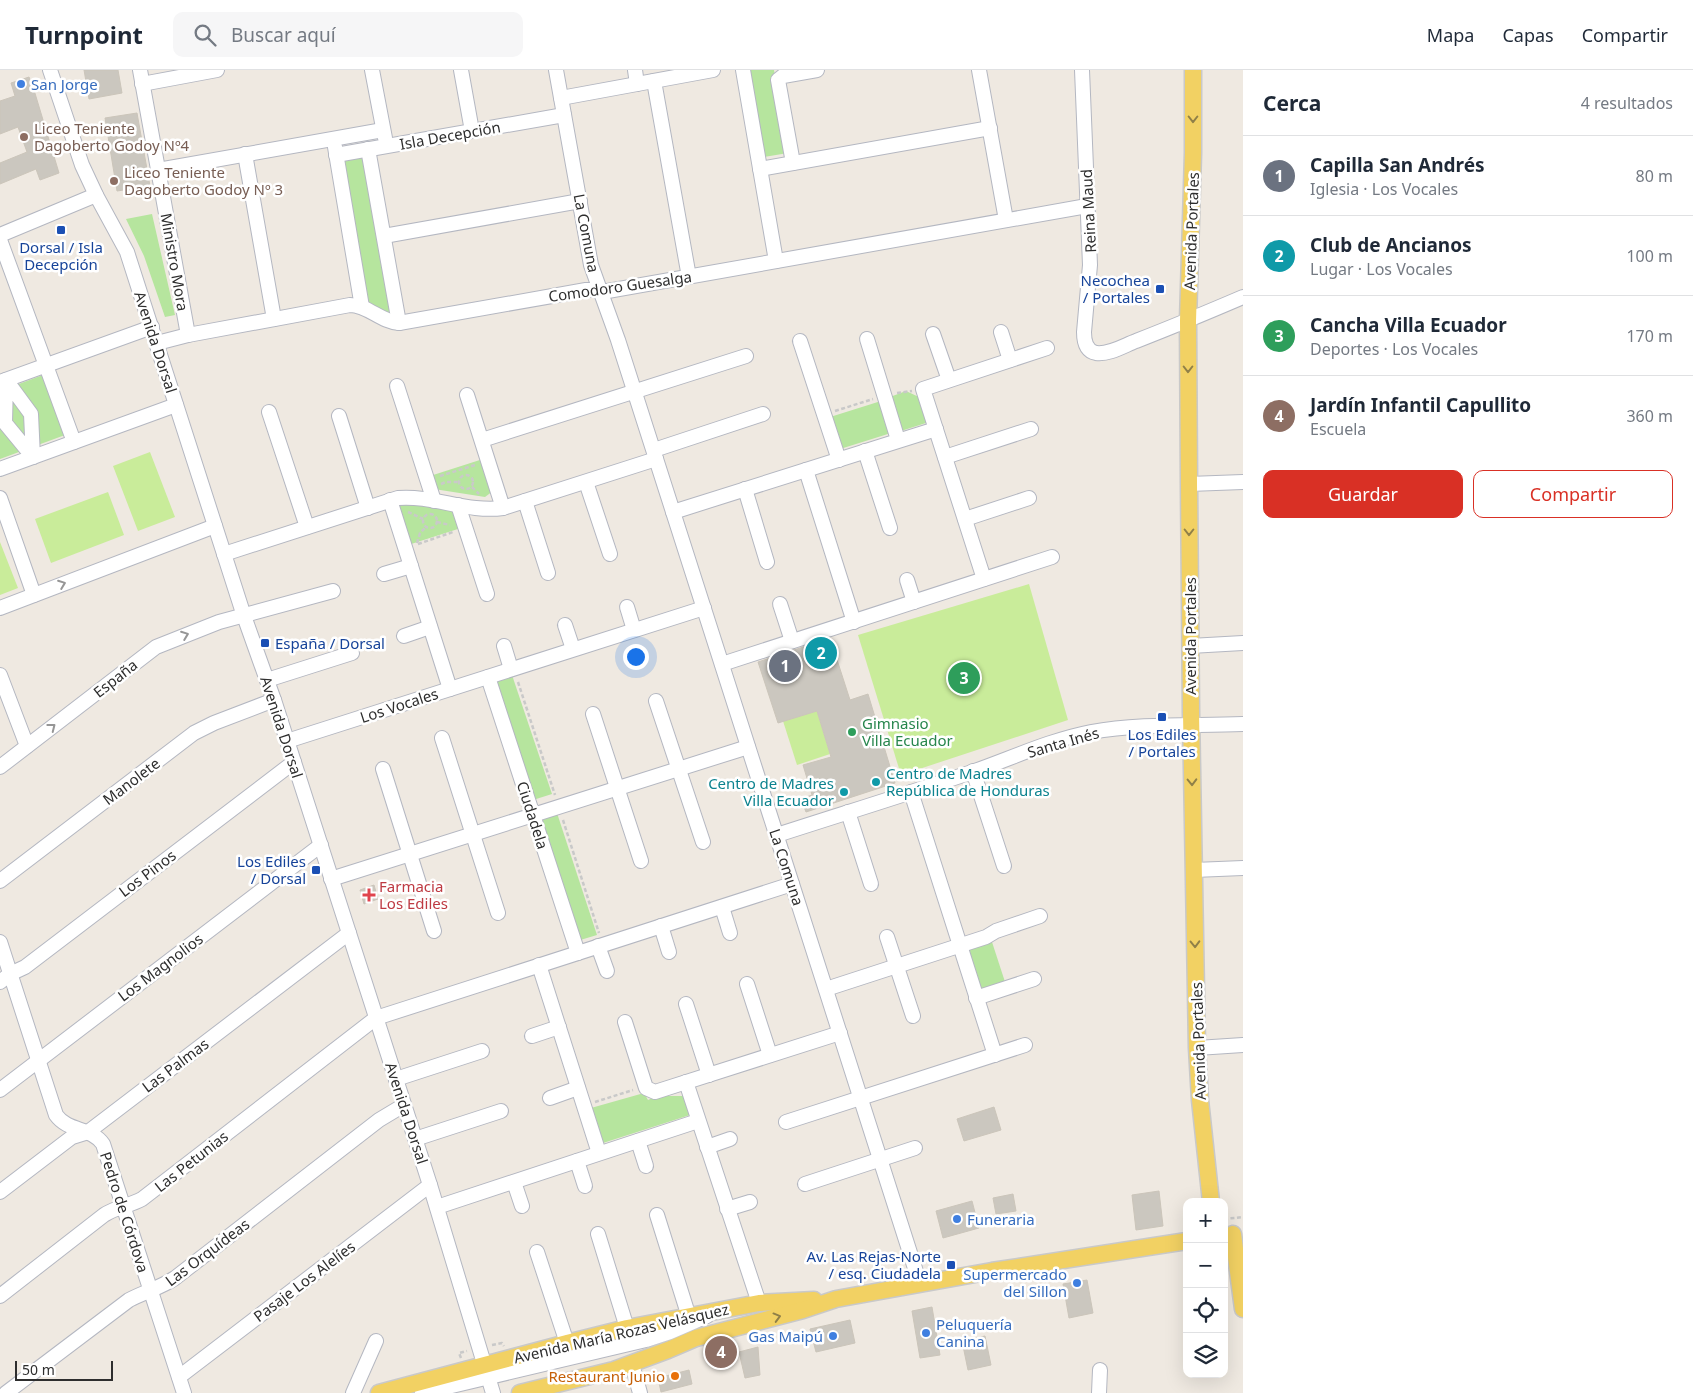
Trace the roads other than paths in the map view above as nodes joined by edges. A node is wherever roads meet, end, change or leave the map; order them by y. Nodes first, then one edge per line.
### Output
1 (50, 70) edge
2 (217, 70) edge
3 (372, 70) edge
4 (461, 70) edge
5 (556, 70) edge
6 (634, 70) edge
7 (713, 70) edge
8 (743, 70) edge
9 (817, 70) edge
10 (979, 70) edge
11 (1082, 70) edge
12 (1193, 70) edge
13 (794, 72) edge
14 (141, 77) edge
15 (654, 81) junction
16 (637, 84) junction
17 (561, 98) junction
18 (564, 115) junction
19 (990, 128) junction
20 (383, 130) junction
21 (472, 131) junction
22 (333, 138) junction
23 (386, 146) junction
24 (368, 149) junction
25 (245, 154) junction
26 (336, 155) junction
27 (794, 163) junction
28 (760, 169) junction
29 (158, 170) junction
30 (96, 195) junction
31 (580, 200) junction
32 (1087, 206) junction
33 (1006, 220) junction
34 (0, 235) edge
35 (384, 236) junction
36 (0, 240) edge
37 (776, 261) junction
38 (689, 277) junction
39 (602, 292) junction
40 (1243, 297) edge
41 (362, 307) junction
42 (274, 319) junction
43 (1188, 321) junction
44 (399, 323) junction
45 (152, 327) junction
46 (1000, 332) dead end
47 (933, 334) dead end
48 (188, 335) junction
49 (867, 339) dead end
50 (800, 341) dead end
51 (157, 343) junction
52 (1047, 348) dead end
53 (746, 356) dead end
54 (1010, 360) junction
55 (46, 365) junction
56 (949, 380) junction
57 (3, 381) edge
58 (397, 386) dead end
59 (635, 392) junction
60 (467, 394) dead end
61 (176, 405) junction
62 (269, 412) dead end
63 (762, 414) dead end
64 (339, 416) dead end
65 (936, 429) junction
66 (1031, 429) dead end
67 (482, 440) junction
68 (898, 440) junction
69 (74, 442) junction
70 (865, 451) junction
71 (655, 455) junction
72 (33, 457) junction
73 (945, 458) junction
74 (839, 460) junction
75 (0, 469) edge
76 (806, 470) junction
77 (586, 482) junction
78 (1243, 482) edge
79 (1189, 484) junction
80 (745, 489) junction
81 (431, 490) junction
82 (0, 498) edge
83 (1029, 498) dead end
84 (390, 500) junction
85 (525, 501) junction
86 (458, 505) junction
87 (368, 508) junction
88 (503, 508) junction
89 (673, 512) junction
90 (965, 519) junction
91 (215, 526) junction
92 (307, 527) junction
93 (890, 528) dead end
94 (224, 554) junction
95 (610, 554) dead end
96 (1052, 557) dead end
97 (767, 562) dead end
98 (411, 566) junction
99 (548, 573) dead end
100 (384, 574) dead end
101 (984, 579) junction
102 (907, 580) dead end
103 (333, 591) dead end
104 (487, 594) dead end
105 (34, 595) junction
106 (914, 602) junction
107 (780, 604) dead end
108 (628, 607) dead end
109 (0, 608) edge
110 (704, 608) junction
111 (244, 616) junction
112 (854, 622) junction
113 (565, 625) dead end
114 (430, 627) junction
115 (634, 630) junction
116 (404, 636) dead end
117 (792, 641) junction
118 (1243, 643) edge
119 (504, 646) dead end
120 (1190, 646) junction
121 (573, 650) junction
122 (352, 653) dead end
123 (722, 664) junction
124 (511, 669) junction
125 (0, 675) edge
126 (488, 676) junction
127 (267, 680) junction
128 (450, 689) junction
129 (274, 700) junction
130 (656, 701) dead end
131 (593, 714) dead end
132 (1243, 724) edge
133 (1191, 726) junction
134 (442, 738) dead end
135 (287, 741) junction
136 (28, 746) junction
137 (748, 747) junction
138 (294, 762) junction
139 (0, 767) edge
140 (383, 769) dead end
141 (679, 769) junction
142 (973, 771) junction
143 (617, 788) junction
144 (911, 792) junction
145 (848, 812) junction
146 (533, 815) junction
147 (473, 834) junction
148 (777, 834) junction
149 (703, 842) dead end
150 (321, 845) junction
151 (410, 854) junction
152 (641, 861) dead end
153 (1004, 866) dead end
154 (1243, 868) edge
155 (1194, 870) junction
156 (331, 879) junction
157 (0, 881) edge
158 (792, 884) junction
159 (871, 884) dead end
160 (722, 907) junction
161 (498, 913) dead end
162 (1040, 916) dead end
163 (661, 926) junction
164 (434, 931) dead end
165 (349, 933) junction
166 (730, 933) dead end
167 (887, 937) dead end
168 (0, 942) edge
169 (960, 945) junction
170 (598, 946) junction
171 (670, 952) dead end
172 (578, 953) junction
173 (539, 966) junction
174 (897, 966) junction
175 (606, 971) dead end
176 (5, 978) edge
177 (1034, 979) dead end
178 (747, 984) dead end
179 (826, 989) junction
180 (976, 998) junction
181 (686, 1004) dead end
182 (913, 1016) dead end
183 (376, 1018) junction
184 (624, 1022) dead end
185 (559, 1027) junction
186 (840, 1033) junction
187 (532, 1036) dead end
188 (1025, 1045) dead end
189 (1243, 1045) edge
190 (1197, 1048) junction
191 (482, 1051) dead end
192 (770, 1055) junction
193 (995, 1055) junction
194 (38, 1060) junction
195 (709, 1075) junction
196 (396, 1079) junction
197 (686, 1082) junction
198 (578, 1088) junction
199 (0, 1090) edge
200 (550, 1098) dead end
201 (861, 1098) junction
202 (404, 1105) junction
203 (501, 1111) dead end
204 (698, 1121) junction
205 (786, 1122) dead end
206 (88, 1132) junction
207 (730, 1139) dead end
208 (415, 1140) junction
209 (638, 1141) junction
210 (707, 1147) junction
211 (915, 1148) dead end
212 (599, 1154) junction
213 (880, 1160) junction
214 (576, 1161) junction
215 (646, 1166) dead end
216 (514, 1182) junction
217 (430, 1184) junction
218 (805, 1184) dead end
219 (585, 1186) dead end
220 (0, 1192) edge
221 (1211, 1198) edge
222 (750, 1202) dead end
223 (124, 1206) junction
224 (522, 1206) dead end
225 (437, 1207) junction
226 (727, 1209) junction
227 (657, 1215) dead end
228 (598, 1234) dead end
229 (1233, 1234) edge
230 (1183, 1241) edge
231 (537, 1252) dead end
232 (920, 1284) junction
233 (151, 1290) junction
234 (0, 1296) edge
235 (836, 1299) junction
236 (759, 1303) junction
237 (1243, 1309) edge
238 (716, 1312) junction
239 (689, 1317) junction
240 (627, 1328) junction
241 (376, 1341) dead end
242 (567, 1343) junction
243 (631, 1358) junction
244 (1100, 1370) dead end
245 (179, 1376) junction
246 (490, 1380) edge
247 (6, 1393) edge
248 (184, 1393) edge
249 (353, 1393) edge
250 (379, 1393) edge
251 (422, 1393) edge
252 (455, 1393) edge
253 (520, 1393) edge
254 (640, 1393) edge
255 (1098, 1393) edge

1 - 30 street, Avenida Dorsal
2 - 14 street
3 - 20 street
4 - 21 street
5 - 17 street, La Comuna
6 - 16 street
7 - 15 street
8 - 28 street
9 - 13 street
10 - 19 street
11 - 32 street, Reina Maud
12 -> 43 main road, Avenida Portales
13 - 27 street
14 - 29 street, Ministro Mora
15 - 16 street
15 - 38 street
16 - 17 street
17 - 18 street, La Comuna
18 - 21 street, Isla Decepción
18 - 31 street, La Comuna
19 - 27 street
19 - 33 street
20 - 22 street, Isla Decepción
20 - 23 street
21 - 23 street, Isla Decepción
22 - 25 street, Isla Decepción
22 - 26 street
23 - 24 street, Isla Decepción
24 - 26 street, Isla Decepción
24 - 35 street
25 - 29 street, Isla Decepción
25 - 42 street
26 - 41 street
27 - 28 street
28 - 37 street
29 - 48 street, Ministro Mora
30 - 34 street
30 - 45 street, Avenida Dorsal
31 - 35 street
31 - 39 street, La Comuna
32 - 33 street, Comodoro Guesalga
32 - 43 street, Reina Maud
33 - 37 street, Comodoro Guesalga
35 - 44 street
36 - 55 street
37 - 38 street, Comodoro Guesalga
38 - 39 street, Comodoro Guesalga
39 - 44 street, Comodoro Guesalga
39 - 59 street, La Comuna
40 - 43 street
41 - 42 street
41 - 44 street
42 - 48 street
43 -> 79 main road, Avenida Portales
45 - 51 street, Avenida Dorsal
45 - 55 street
46 - 54 street
47 - 56 street
48 - 51 street
49 - 68 street
50 - 74 street
51 - 61 street, Avenida Dorsal
52 - 54 street
53 - 59 street
54 - 56 street
55 - 57 street
55 - 69 street
56 - 65 street
57 - 72 street
57 - 72 street
58 - 81 street
59 - 67 street
59 - 71 street, La Comuna
60 - 67 street
61 - 69 street
61 - 91 street, Avenida Dorsal
62 - 92 street
63 - 71 street
64 - 87 street
65 - 68 street
65 - 73 street
66 - 73 street
67 - 88 street
68 - 70 street
69 - 72 street
70 - 74 street
70 - 93 street
71 - 77 street
71 - 89 street, La Comuna
72 - 75 street
73 - 90 street
74 - 76 street
76 - 80 street
76 - 112 street
77 - 85 street
77 - 95 street
78 - 79 street
79 -> 120 main road, Avenida Portales
80 - 89 street
80 - 97 street
81 - 84 street
81 - 86 street
82 - 105 street
83 - 90 street
84 - 87 street
84 - 98 street
85 - 88 street
85 - 99 street
86 - 88 street
86 - 104 street
87 - 92 street
89 - 110 street, La Comuna
90 - 101 street
91 - 94 street, Avenida Dorsal
105 -> 91 street
92 - 94 street
94 - 111 street, Avenida Dorsal
96 - 101 street
98 - 100 street
98 - 114 street
101 - 106 street
102 - 106 street
103 - 111 street, España
105 - 109 street
106 - 112 street
107 - 117 street
108 - 115 street
110 - 115 street, Los Vocales
110 - 123 street, La Comuna
111 - 127 street, Avenida Dorsal
136 -> 111 street, España
112 - 117 street
113 - 121 street
114 - 116 street
114 - 128 street
115 - 121 street, Los Vocales
117 - 123 street
118 - 120 street
119 - 124 street
120 - 133 main road, Avenida Portales
121 - 124 street, Los Vocales
122 - 127 street
123 - 137 street, La Comuna
124 - 126 street, Los Vocales
125 - 136 street
126 - 128 street, Los Vocales
126 - 146 street, Ciudadela
127 - 129 street, Avenida Dorsal
128 - 135 street, Los Vocales
129 - 135 street, Avenida Dorsal
129 - 157 street, Manolete
130 - 141 street
131 - 143 street
132 - 133 street, Santa Inés
133 - 142 street, Santa Inés
133 -> 155 main road, Avenida Portales
134 - 147 street
135 - 138 street, Avenida Dorsal
136 - 139 street, España
137 - 141 street
137 - 148 street, La Comuna
138 - 150 street, Avenida Dorsal
138 - 176 street, Los Pinos
140 - 151 street
141 - 143 street
141 - 149 street
142 - 144 street, Santa Inés
142 - 153 street
143 - 146 street
143 - 152 street
144 - 145 street, Santa Inés
144 - 169 street
145 - 148 street, Santa Inés
145 - 159 street
146 - 147 street
146 - 172 street, Ciudadela
147 - 151 street
147 - 161 street
148 - 158 street, La Comuna
150 - 156 street, Avenida Dorsal
150 - 194 street, Los Magnolios
151 - 156 street
151 - 164 street
154 - 155 street
155 -> 190 main road, Avenida Portales
156 - 165 street, Avenida Dorsal
158 - 160 street
158 - 179 street, La Comuna
160 - 163 street
160 - 166 street
162 - 169 street
163 - 170 street
163 - 171 street
165 - 183 street, Avenida Dorsal
165 - 206 street, Las Palmas
167 - 174 street
168 - 176 street, Pedro de Córdova
169 - 174 street
169 - 180 street
170 - 172 street
170 - 175 street
172 - 173 street
173 - 183 street
173 - 185 street
174 - 179 street
174 - 182 street
176 - 194 street, Pedro de Córdova
177 - 180 street
178 - 192 street
179 - 186 street, La Comuna
180 - 193 street
181 - 195 street
183 - 196 street, Avenida Dorsal
183 - 223 street, Las Petunias
184 - 197 street
185 - 187 street
185 - 198 street
186 - 192 street
186 - 201 street, La Comuna
188 - 193 street
189 - 190 street
190 - 221 main road, Avenida Portales
191 - 196 street
192 - 195 street
193 - 201 street
194 - 199 street, Los Magnolios
194 - 206 street, Pedro de Córdova
195 - 197 street
196 - 202 street, Avenida Dorsal
197 - 204 street
198 - 200 street
198 - 212 street
201 - 205 street
201 - 213 street, La Comuna
202 - 208 street, Avenida Dorsal
202 - 233 street, Las Orquídeas
203 - 208 street
204 - 209 street
204 - 210 street
206 - 220 street, Las Palmas
206 - 223 street, Pedro de Córdova
207 - 210 street
208 - 217 street, Avenida Dorsal
209 - 212 street
209 - 215 street
210 - 226 street
211 - 213 street
212 - 214 street
213 - 218 street
213 - 232 street, La Comuna
214 - 216 street
214 - 219 street
216 - 224 street
216 - 225 street
217 - 225 street, Avenida Dorsal
217 - 245 street, Pasaje Los Alelíes
222 - 226 street
223 - 233 street, Pedro de Córdova
223 - 234 street, Las Petunias
225 - 246 street, Avenida Dorsal
226 - 236 street
227 - 239 street
228 - 240 street
229 - 237 main road
230 - 232 main road, Avenida María Rozas Velásquez
231 - 242 street
232 - 235 main road, Avenida María Rozas Velásquez
233 - 245 street, Pedro de Córdova
233 - 247 street, Las Orquídeas
235 - 236 main road, Avenida María Rozas Velásquez
243 -> 235 main road, Avenida María Rozas Velásquez
236 - 238 main road, Avenida María Rozas Velásquez
238 - 239 main road, Avenida María Rozas Velásquez
238 - 246 street
239 - 240 main road, Avenida María Rozas Velásquez
240 - 242 main road, Avenida María Rozas Velásquez
241 - 249 street
242 - 246 main road, Avenida María Rozas Velásquez
243 - 246 street
243 - 253 main road, Avenida María Rozas Velásquez
243 - 254 street
244 - 255 street
245 - 248 street, Pedro de Córdova
246 - 250 main road, Avenida María Rozas Velásquez
246 - 251 street
246 - 252 street

